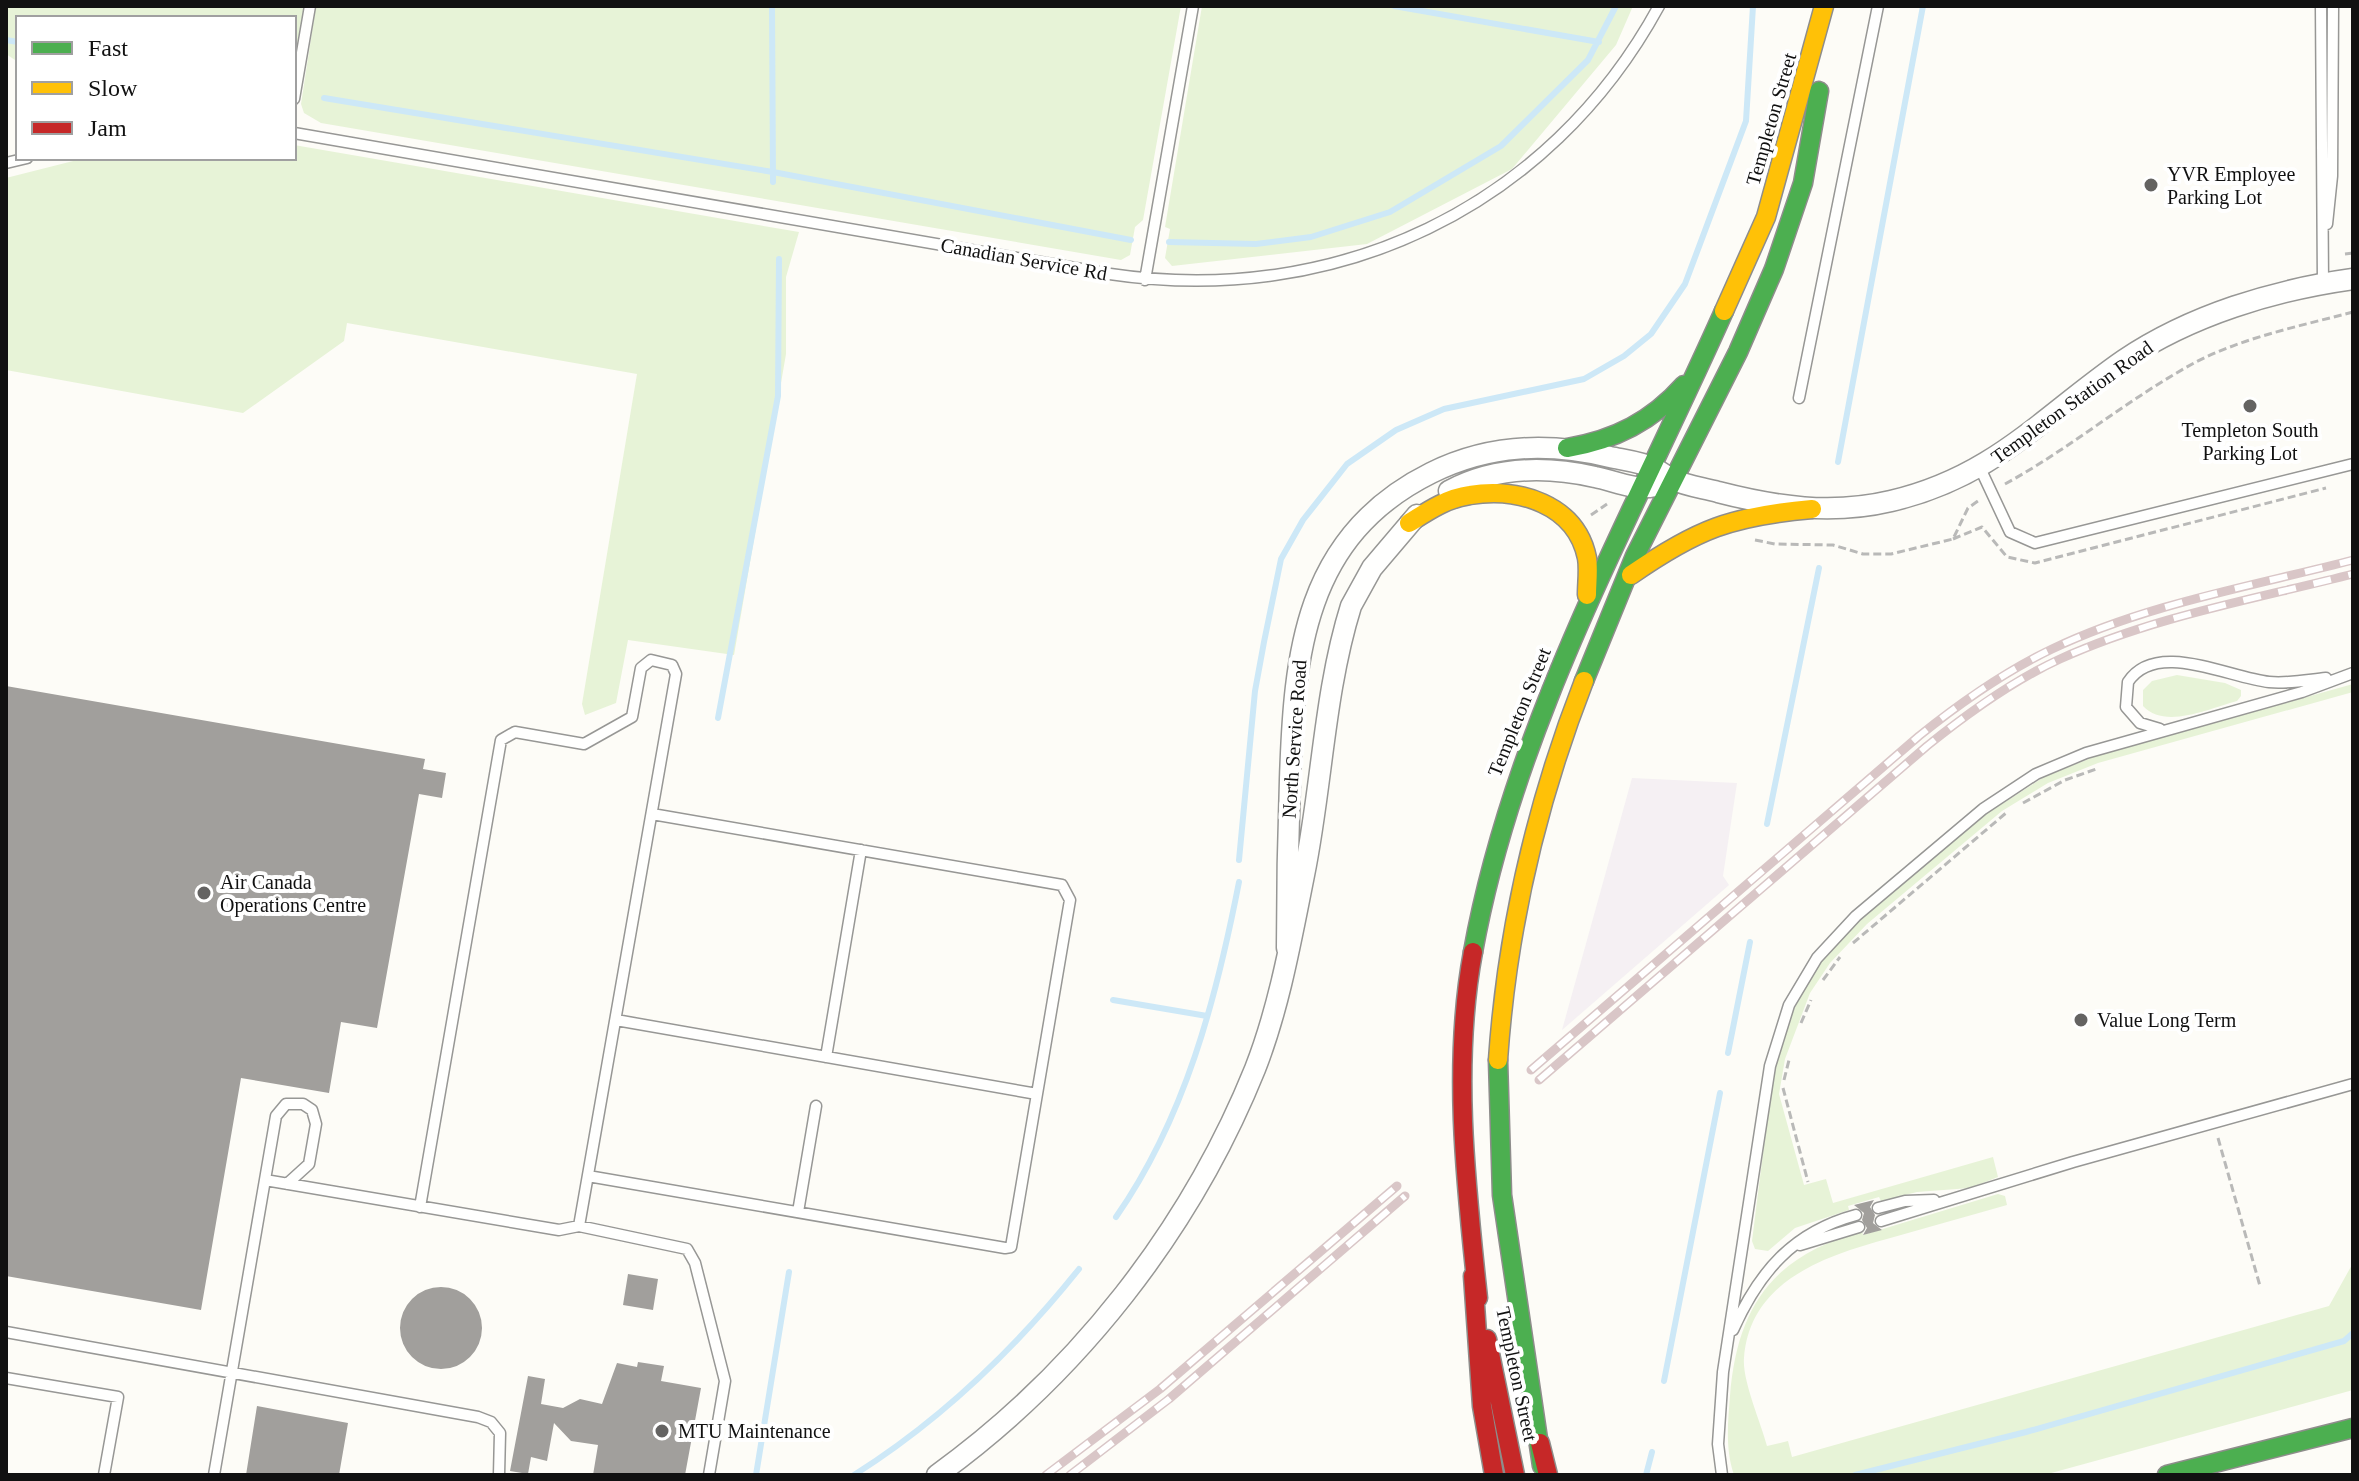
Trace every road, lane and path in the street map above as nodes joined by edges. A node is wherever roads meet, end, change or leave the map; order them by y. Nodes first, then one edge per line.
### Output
1 (310, 6) edge
2 (1193, 6) edge
3 (1659, 6) edge
4 (1824, 6) edge
5 (1830, 6) edge
6 (1878, 6) edge
7 (2321, 6) edge
8 (2333, 6) edge
9 (296, 87) edge
10 (296, 133) edge
11 (2322, 253) junction
12 (2353, 253) edge
13 (2345, 254) dead end
14 (2353, 279) edge
15 (1145, 280) junction
16 (2323, 284) junction
17 (2353, 312) edge
18 (1716, 333) junction
19 (1799, 398) dead end
20 (1567, 448) junction
21 (2353, 464) edge
22 (1652, 467) junction
23 (1980, 468) junction
24 (1674, 481) junction
25 (2010, 481) dead end
26 (1641, 489) junction
27 (1982, 498) dead end
28 (1607, 504) dead end
29 (1812, 509) junction
30 (1585, 520) dead end
31 (1409, 523) junction
32 (1745, 538) dead end
33 (1630, 576) junction
34 (1584, 611) junction
35 (2353, 673) edge
36 (2340, 676) junction
37 (2167, 729) junction
38 (2099, 768) dead end
39 (2020, 804) dead end
40 (2007, 813) dead end
41 (652, 814) junction
42 (861, 850) junction
43 (1851, 945) dead end
44 (1287, 948) junction
45 (1842, 955) dead end
46 (1821, 984) dead end
47 (1816, 991) dead end
48 (616, 1020) junction
49 (1796, 1034) dead end
50 (1791, 1049) dead end
51 (826, 1057) junction
52 (2353, 1084) edge
53 (1037, 1094) junction
54 (816, 1106) dead end
55 (2217, 1134) dead end
56 (588, 1176) junction
57 (265, 1180) junction
58 (1808, 1182) dead end
59 (287, 1184) junction
60 (1948, 1200) junction
61 (420, 1207) junction
62 (1878, 1208) dead end
63 (798, 1212) junction
64 (1856, 1215) dead end
65 (1881, 1221) dead end
66 (579, 1226) junction
67 (1859, 1227) dead end
68 (1788, 1251) junction
69 (1473, 1276) junction
70 (2260, 1286) dead end
71 (6, 1332) edge
72 (1727, 1343) junction
73 (233, 1372) junction
74 (6, 1378) edge
75 (2353, 1428) edge
76 (104, 1475) edge
77 (214, 1475) edge
78 (499, 1475) edge
79 (709, 1475) edge
80 (937, 1475) edge
81 (1494, 1475) edge
82 (1515, 1475) edge
83 (1546, 1475) edge
84 (1722, 1475) edge
85 (2167, 1475) edge

1 - 9 lane
2 - 15 lane
3 - 15 lane, Canadian Service Rd
4 - 18 street, Templeton Street
5 - 24 street, Templeton Street
6 - 19 lane
7 - 11 lane
8 - 11 lane
10 - 15 lane, Canadian Service Rd
11 - 16 lane
12 - 13 path
14 - 16 street, Templeton Station Road
16 - 23 street, Templeton Station Road
17 - 25 path
18 - 20 street
18 - 22 street, Templeton Street
20 - 22 street, North Service Road
20 - 44 street, North Service Road
21 - 23 lane
22 - 24 street, Templeton Station Road
22 - 26 street, Templeton Street
23 - 29 street, Templeton Station Road
24 - 26 street, North Service Road
24 - 29 street, Templeton Station Road
24 - 33 street, Templeton Street
26 - 31 street, North Service Road
26 - 34 street, Templeton Street
27 - 32 path
28 - 30 path
29 - 33 street
31 - 34 street
31 - 44 street, North Service Road
33 - 83 street, Templeton Street
34 - 69 street, Templeton Street
35 - 36 lane
36 - 37 lane
36 - 37 lane
37 - 72 lane
38 - 39 path
40 - 43 path
41 - 42 lane
41 - 48 lane
41 - 61 lane
42 - 51 lane
42 - 53 lane
44 - 80 street, North Service Road
45 - 46 path
47 - 49 path
48 - 51 lane
48 - 56 lane
50 - 58 path
51 - 53 lane
52 - 60 lane
53 - 63 lane
54 - 63 lane
55 - 70 path
56 - 63 lane
56 - 66 lane
57 - 59 lane
57 - 59 lane
57 - 73 lane
59 - 61 lane
60 - 62 lane
60 - 65 lane
61 - 66 lane
64 - 68 lane
66 - 79 lane
67 - 68 lane
68 - 72 lane
69 - 81 street
69 - 82 street, Templeton Street
71 - 73 lane
72 - 84 lane
73 - 77 lane
73 - 78 lane
74 - 76 lane
75 - 85 street

